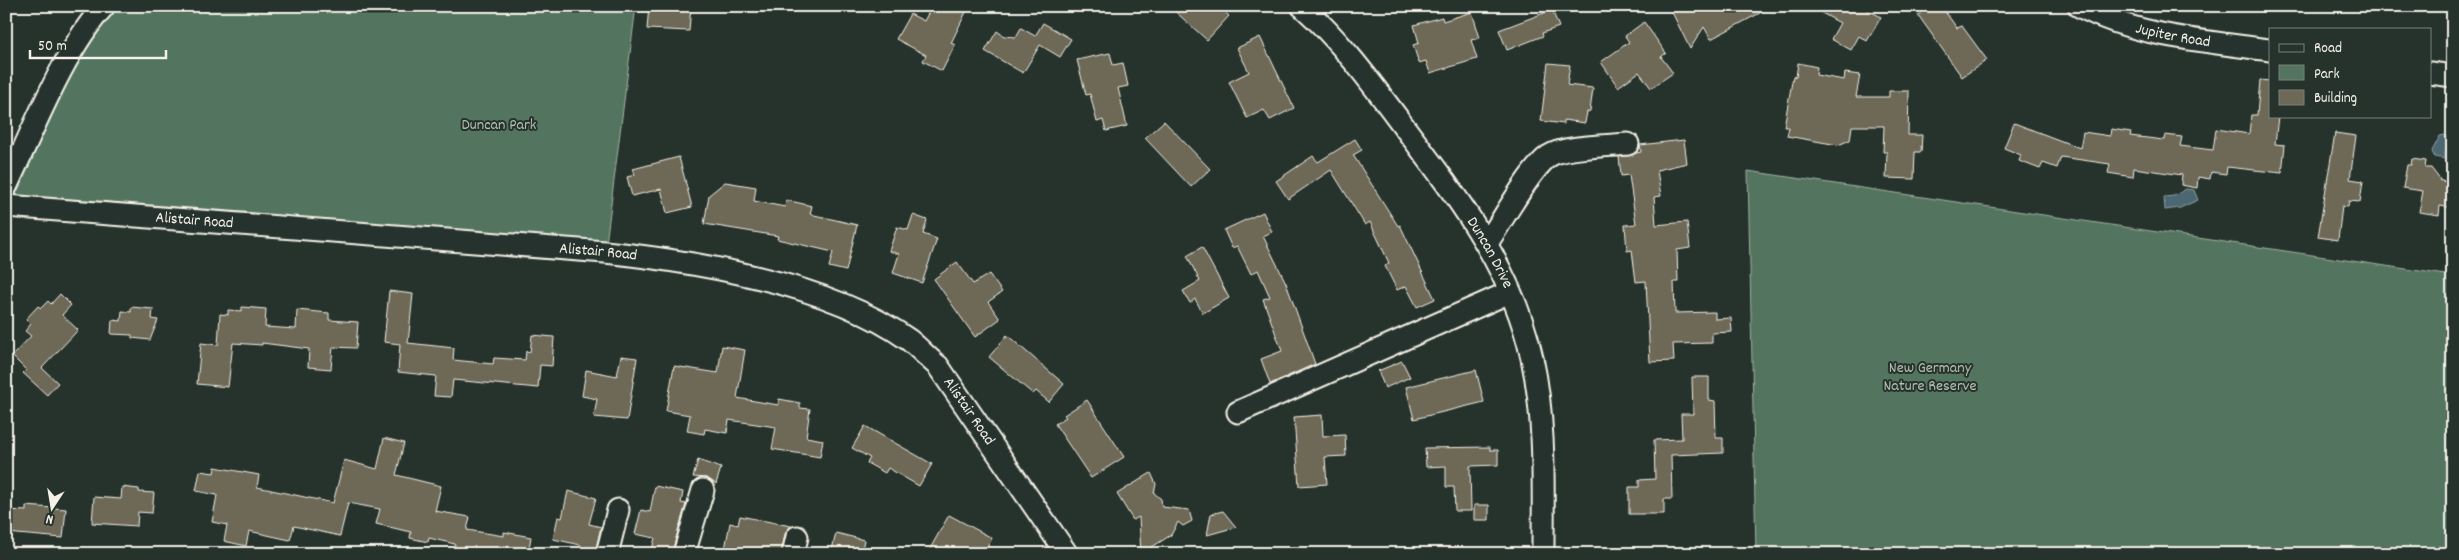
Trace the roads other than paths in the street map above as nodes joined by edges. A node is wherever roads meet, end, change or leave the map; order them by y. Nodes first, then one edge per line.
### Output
1 (104, 6) edge
2 (2079, 6) edge
3 (1311, 9) edge
4 (2269, 50) edge
5 (2432, 73) edge
6 (2453, 76) edge
7 (1628, 144) dead end
8 (6, 187) edge
9 (6, 206) edge
10 (1487, 243) junction
11 (1510, 292) junction
12 (1238, 412) dead end
13 (703, 490) dead end
14 (618, 510) dead end
15 (1057, 549) edge
16 (607, 554) edge
17 (684, 554) edge
18 (1544, 554) edge

1 - 8 street
2 - 4 street, Jupiter Road
3 - 10 street, Duncan Drive
5 - 6 street
7 - 10 street
9 - 15 street, Alistair Road
10 - 11 street, Duncan Drive
11 - 12 street
11 - 18 street, Duncan Drive
13 - 17 street
14 - 16 street

